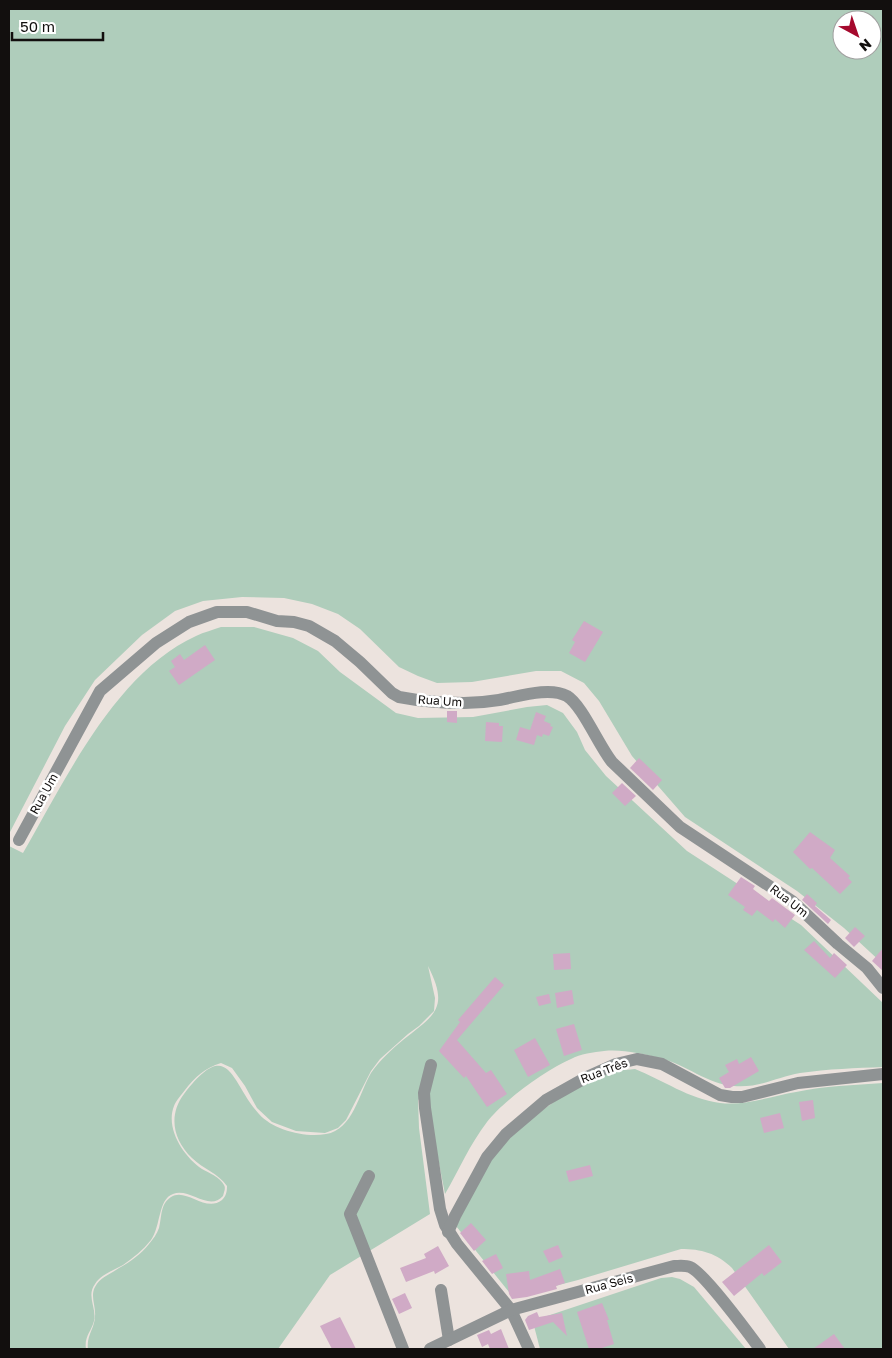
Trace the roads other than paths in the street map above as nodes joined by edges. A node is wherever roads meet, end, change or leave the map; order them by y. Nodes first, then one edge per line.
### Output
1 (19, 840) dead end
2 (883, 988) edge
3 (431, 1064) dead end
4 (883, 1074) edge
5 (369, 1176) dead end
6 (448, 1232) junction
7 (441, 1290) dead end
8 (511, 1310) junction
9 (448, 1340) junction
10 (403, 1349) edge
11 (430, 1349) edge
12 (529, 1349) edge
13 (760, 1349) edge

1 - 2 street, Rua Um
3 - 6 street
4 - 6 street, Rua Três
5 - 10 street
6 - 8 street
7 - 9 street
8 - 9 street, Rua Seis
8 - 12 street
8 - 13 street, Rua Seis
9 - 11 street, Rua Seis

